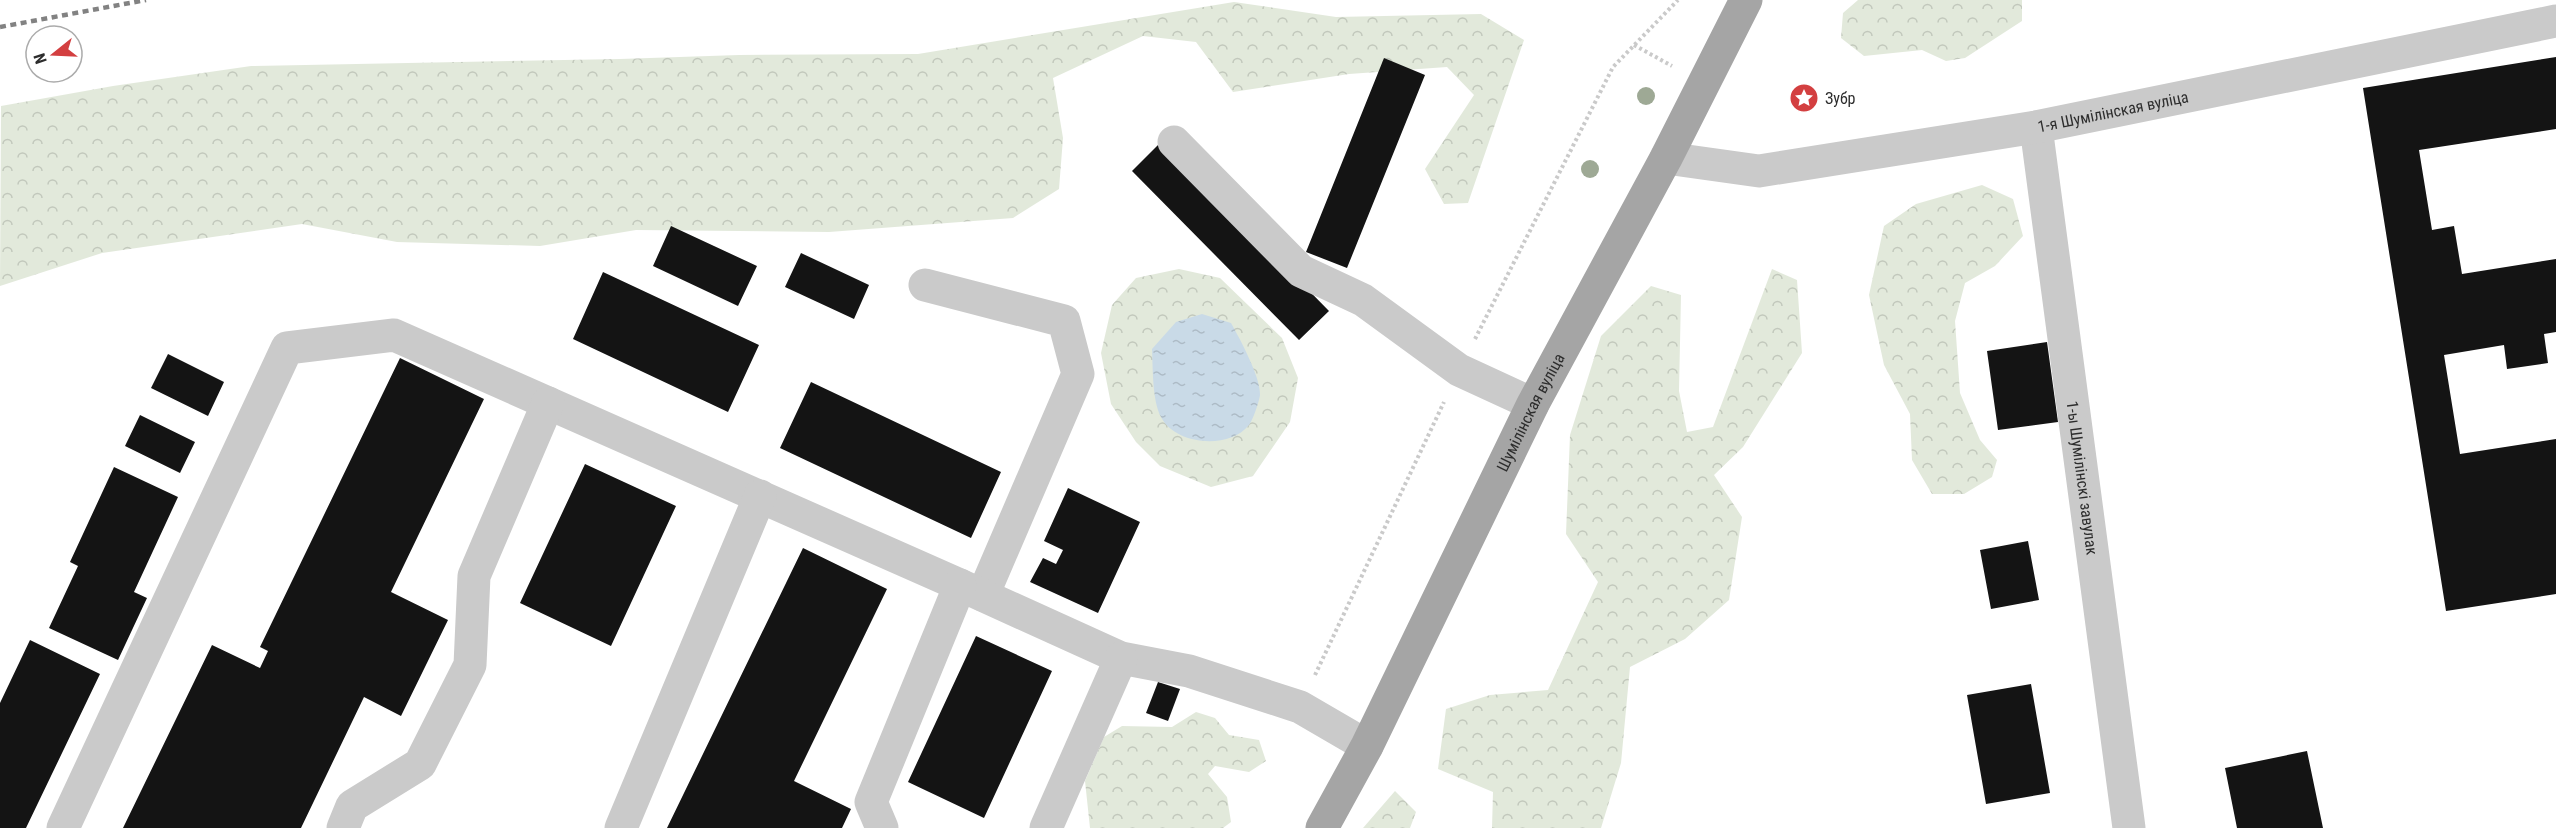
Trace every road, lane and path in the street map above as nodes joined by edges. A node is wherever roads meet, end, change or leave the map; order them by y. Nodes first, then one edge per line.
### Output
1 (1746, 0) edge
2 (2556, 21) edge
3 (1634, 45) dead end
4 (1682, 72) dead end
5 (2036, 127) junction
6 (1174, 141) dead end
7 (1666, 158) junction
8 (925, 285) dead end
9 (548, 403) junction
10 (1533, 404) junction
11 (760, 496) junction
12 (972, 590) junction
13 (1120, 658) junction
14 (1367, 746) junction
15 (63, 828) edge
16 (343, 828) edge
17 (621, 828) edge
18 (882, 828) edge
19 (1046, 828) edge
20 (1322, 828) edge
21 (2129, 828) edge

1 - 7 main road, Шумілінская вуліца
2 - 5 street, 1-я Шумілінская вуліца
3 - 4 path
5 - 7 street, 1-я Шумілінская вуліца
5 - 21 street, 1-ы Шумілінскі завулак
6 - 10 street
7 - 10 main road, Шумілінская вуліца
8 - 12 street
9 - 11 street
9 - 15 street
9 - 16 street
10 - 14 main road, Шумілінская вуліца
11 - 12 street
11 - 17 street
12 - 13 street
12 - 18 street
13 - 14 street
13 - 19 street
14 - 20 main road, Шумілінская вуліца

